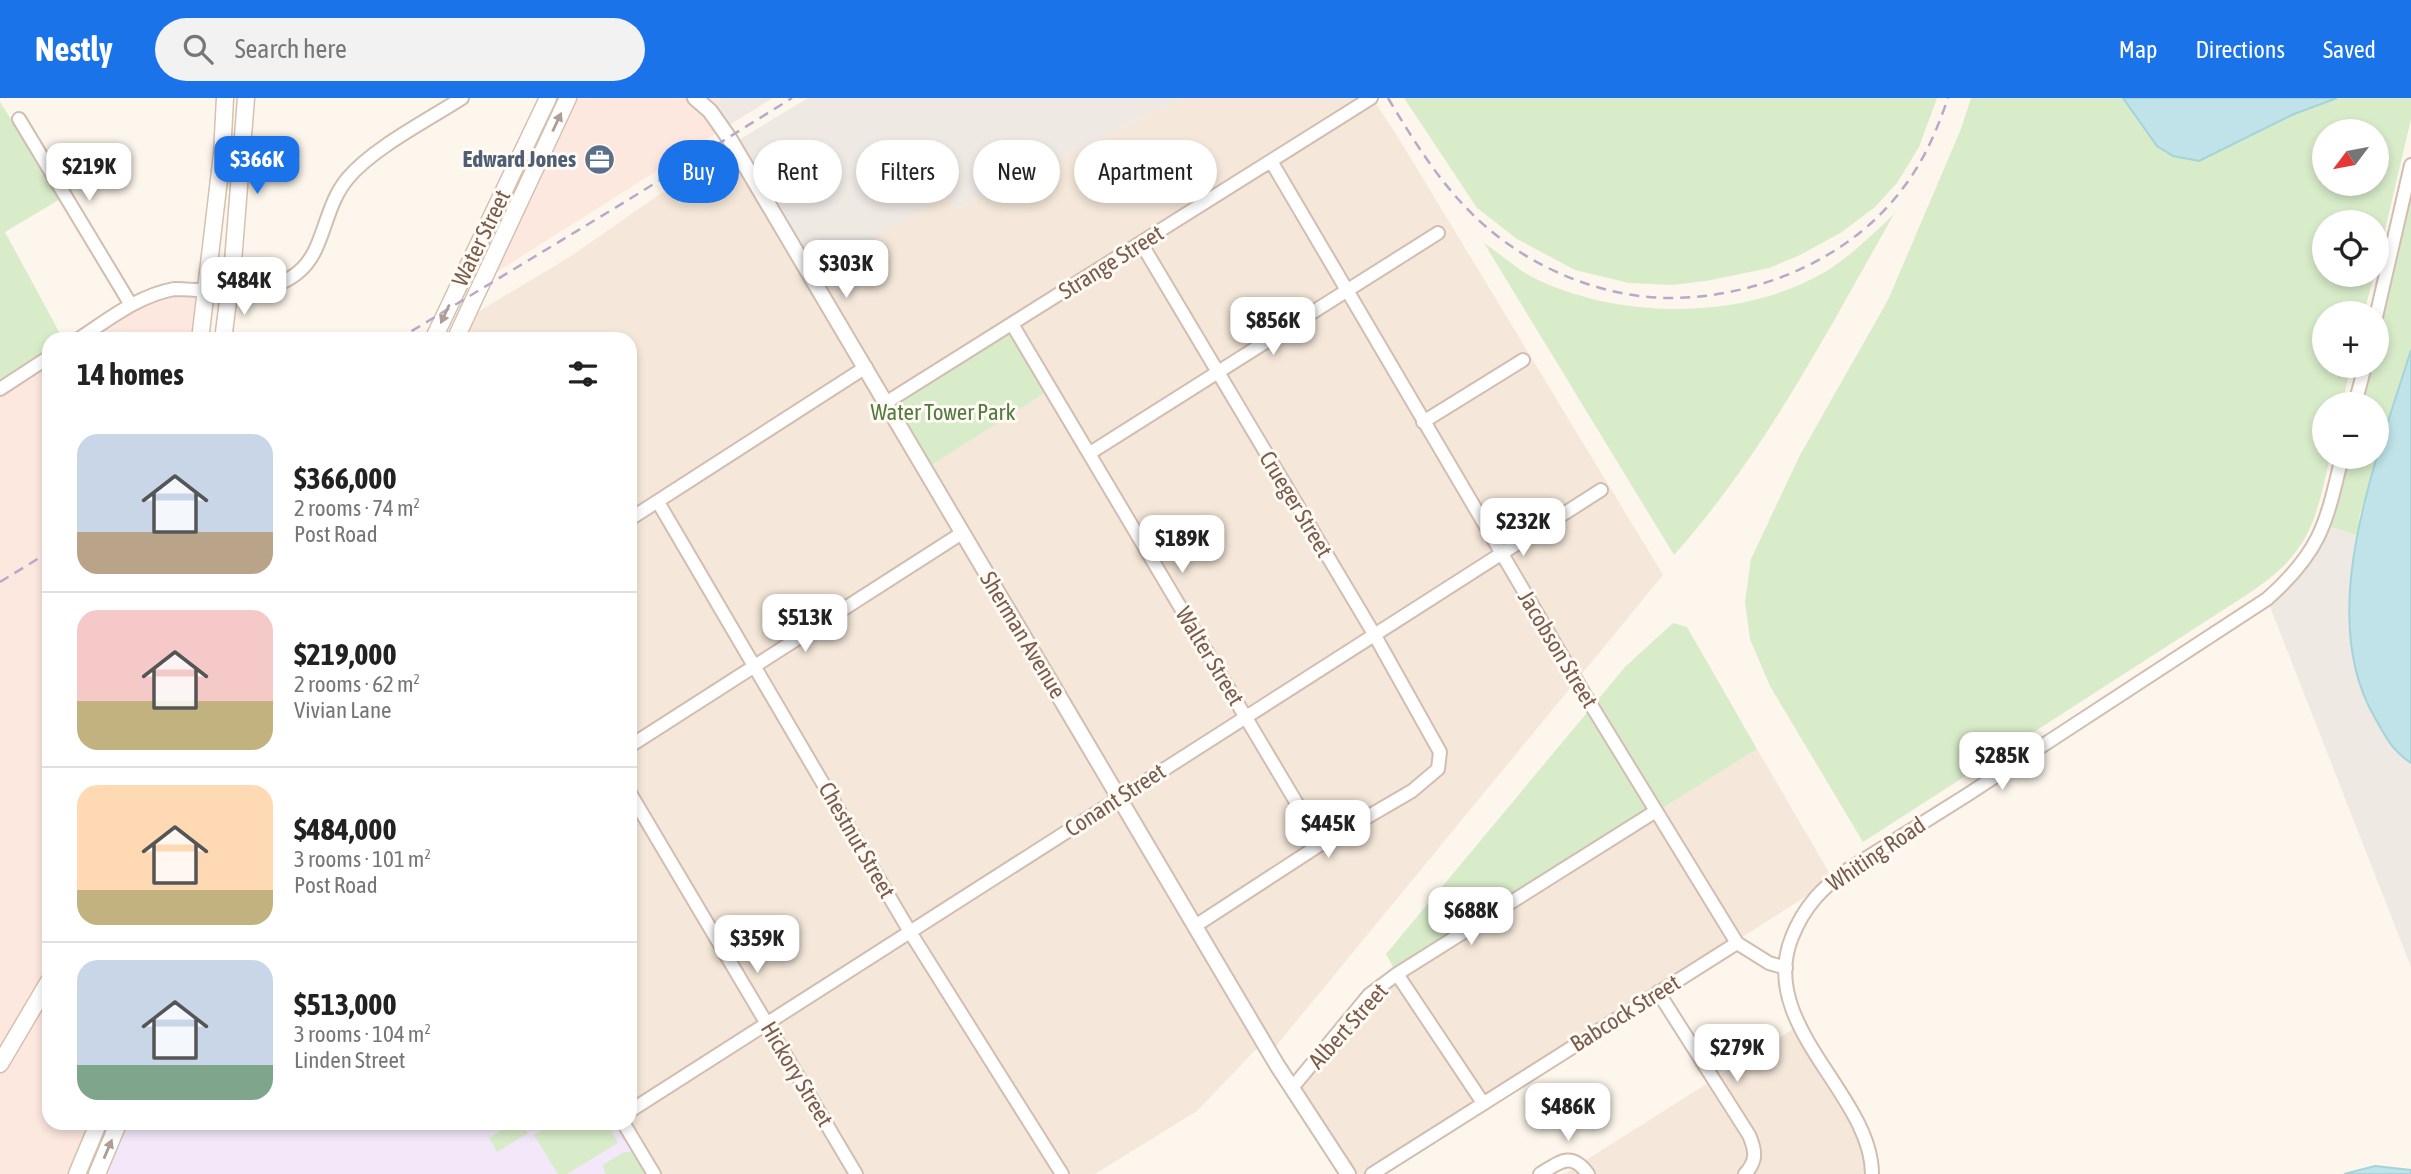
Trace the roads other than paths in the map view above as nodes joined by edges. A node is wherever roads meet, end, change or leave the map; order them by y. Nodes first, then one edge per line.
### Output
1 (225, 98) edge
2 (246, 98) edge
3 (462, 98) edge
4 (548, 98) edge
5 (568, 98) edge
6 (695, 98) edge
7 (1371, 98) edge
8 (19, 119) dead end
9 (1271, 161) junction
10 (2411, 165) edge
11 (1438, 233) dead end
12 (1141, 243) junction
13 (207, 290) junction
14 (229, 291) junction
15 (1346, 291) junction
16 (2380, 301) edge
17 (131, 305) junction
18 (1012, 324) junction
19 (89, 332) edge
20 (201, 332) edge
21 (224, 332) edge
22 (437, 332) edge
23 (459, 332) edge
24 (1523, 360) dead end
25 (42, 362) edge
26 (866, 367) junction
27 (1217, 373) junction
28 (0, 389) edge
29 (887, 402) junction
30 (1423, 422) junction
31 (1090, 453) junction
32 (2339, 469) edge
33 (1601, 490) dead end
34 (658, 502) junction
35 (637, 515) edge
36 (962, 533) junction
37 (1501, 553) junction
38 (1374, 634) junction
39 (755, 666) junction
40 (1245, 715) junction
41 (637, 742) edge
42 (1119, 797) junction
43 (637, 805) edge
44 (1656, 811) junction
45 (1321, 844) junction
46 (1195, 926) junction
47 (910, 932) junction
48 (1737, 943) junction
49 (1786, 968) junction
50 (1397, 974) junction
51 (1658, 992) junction
52 (42, 993) edge
53 (766, 1023) junction
54 (0, 1064) edge
55 (1292, 1088) junction
56 (1483, 1103) junction
57 (637, 1106) edge
58 (95, 1130) edge
59 (115, 1130) edge
60 (628, 1130) edge
61 (77, 1174) edge
62 (97, 1174) edge
63 (654, 1174) edge
64 (856, 1174) edge
65 (1062, 1174) edge
66 (1348, 1174) edge
67 (1372, 1174) edge
68 (1540, 1174) edge
69 (1588, 1174) edge
70 (1745, 1174) edge
71 (1872, 1174) edge

1 - 13 main road
2 - 14 main road
3 - 14 street
4 -> 22 main road, Water Street
23 -> 5 main road, Water Street
6 - 26 street, Sherman Avenue
7 - 9 street, Strange Street
8 - 17 street
9 - 12 street, Strange Street
9 - 15 street, Jacobson Street
10 - 16 street
11 - 15 street
12 - 18 street, Strange Street
12 - 27 street, Crueger Street
13 - 14 street
13 - 17 street
13 - 20 main road
14 - 21 main road
15 - 27 street
15 - 30 street, Jacobson Street
17 - 19 street
18 - 29 street, Strange Street
18 - 31 street, Walter Street
24 - 30 street
25 - 28 street
26 - 29 street, Sherman Avenue
26 - 34 street
27 - 31 street
27 - 38 street, Crueger Street
29 - 36 street, Sherman Avenue
30 - 37 street, Jacobson Street
31 - 40 street, Walter Street
32 - 49 street, Whiting Road
33 - 37 street, Conant Street
34 - 35 street
34 - 39 street, Chestnut Street
36 - 39 street
36 - 42 street, Sherman Avenue
37 - 38 street, Conant Street
37 - 44 street, Jacobson Street
38 - 40 street, Conant Street
38 - 45 street, Crueger Street
39 - 41 street
39 - 47 street, Chestnut Street
40 - 42 street, Conant Street
40 - 45 street, Walter Street
42 - 46 street, Sherman Avenue
42 - 47 street, Conant Street
43 - 53 street, Hickory Street
44 - 48 street, Jacobson Street
44 - 50 street, Albert Street
45 - 46 street
46 - 55 street, Sherman Avenue
47 - 53 street, Conant Street
47 - 65 street, Chestnut Street
48 - 49 street, Jacobson Street
48 - 51 street, Babcock Street
49 - 71 street, Whiting Road
50 - 55 street, Albert Street
50 - 56 street
51 - 56 street, Babcock Street
51 - 70 street
52 - 54 main road
53 - 57 street, Conant Street
53 - 64 street, Hickory Street
55 - 66 street, Sherman Avenue
56 - 67 street, Babcock Street
58 - 61 main road
62 -> 59 main road
60 - 63 street
68 - 69 street

